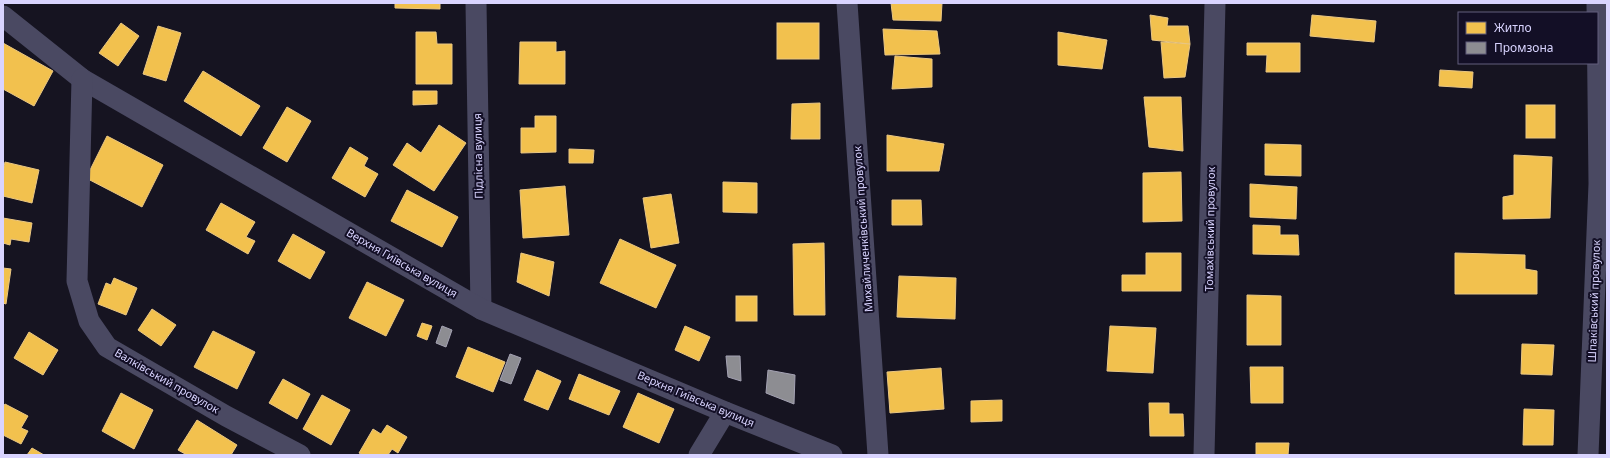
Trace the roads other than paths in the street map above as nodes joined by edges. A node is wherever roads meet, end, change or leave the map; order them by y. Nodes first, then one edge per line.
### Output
1 (476, 3) edge
2 (847, 3) edge
3 (1215, 3) edge
4 (6, 12) edge
5 (1598, 64) edge
6 (82, 79) junction
7 (482, 309) junction
8 (725, 412) junction
9 (300, 455) edge
10 (699, 455) edge
11 (832, 455) edge
12 (878, 455) edge
13 (1204, 455) edge
14 (1588, 455) edge

1 - 7 street, Підлісна вулиця
2 - 12 street, Михайличенківський провулок
3 - 13 street, Томахівський провулок
4 - 6 street, Верхня Гиївська вулиця
5 - 14 street, Шпаківський провулок
6 - 7 street, Верхня Гиївська вулиця
6 - 9 street, Валківський провулок
7 - 8 street, Верхня Гиївська вулиця
8 - 10 street
8 - 11 street, Верхня Гиївська вулиця

